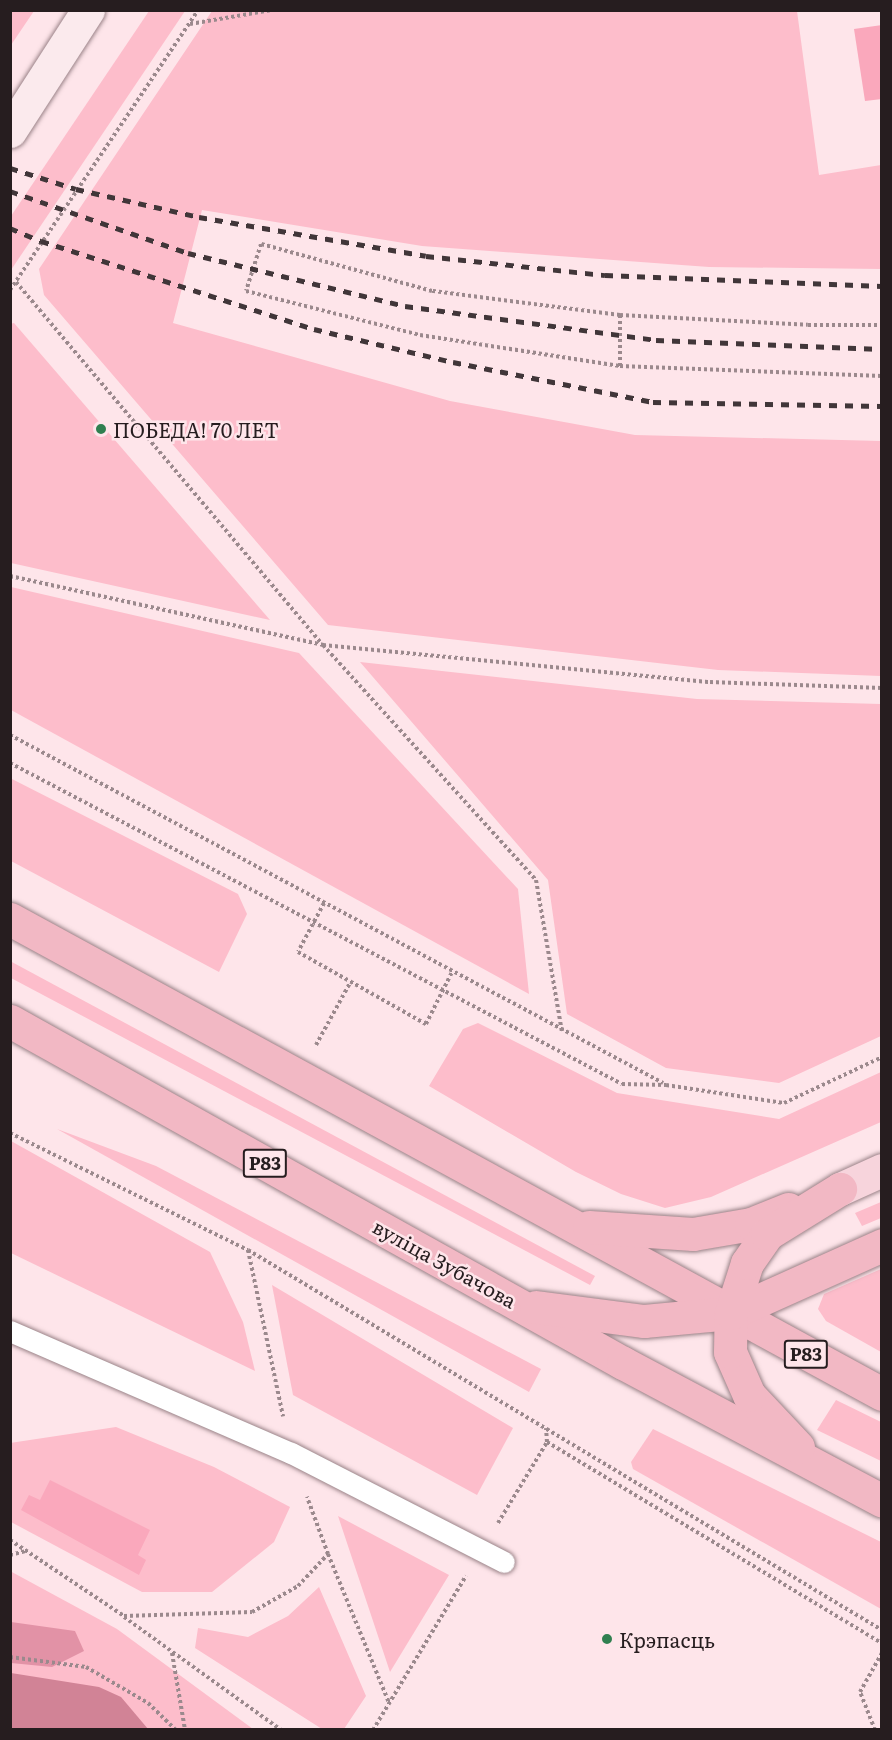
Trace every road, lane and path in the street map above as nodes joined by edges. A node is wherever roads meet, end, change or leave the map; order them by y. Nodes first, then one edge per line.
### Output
1 (88, 10) edge
2 (198, 10) edge
3 (272, 10) edge
4 (189, 24) junction
5 (10, 131) edge
6 (16, 282) junction
7 (10, 290) edge
8 (620, 315) junction
9 (882, 325) edge
10 (620, 366) junction
11 (882, 376) edge
12 (10, 576) edge
13 (322, 645) junction
14 (882, 688) edge
15 (10, 735) edge
16 (10, 763) edge
17 (324, 903) junction
18 (10, 919) edge
19 (314, 922) junction
20 (452, 972) junction
21 (350, 983) junction
22 (443, 990) junction
23 (10, 1021) edge
24 (562, 1032) junction
25 (882, 1057) edge
26 (299, 1075) junction
27 (666, 1085) junction
28 (10, 1133) edge
29 (882, 1170) edge
30 (840, 1189) junction
31 (579, 1226) junction
32 (882, 1245) edge
33 (248, 1250) junction
34 (520, 1305) junction
35 (731, 1313) junction
36 (10, 1330) edge
37 (882, 1394) edge
38 (547, 1442) dead end
39 (291, 1453) junction
40 (820, 1470) junction
41 (882, 1501) edge
42 (10, 1540) edge
43 (27, 1551) junction
44 (328, 1554) junction
45 (10, 1555) edge
46 (504, 1562) dead end
47 (124, 1616) junction
48 (882, 1630) edge
49 (882, 1643) edge
50 (172, 1652) junction
51 (882, 1653) edge
52 (10, 1657) edge
53 (389, 1703) dead end
54 (177, 1730) edge
55 (185, 1730) edge
56 (281, 1730) edge
57 (874, 1730) edge

1 - 5 main road
2 - 4 path
3 - 4 path
4 - 6 path
6 - 7 path
6 - 13 path
8 - 9 path
8 - 10 path
8 - 10 path
10 - 11 path
12 - 13 path
13 - 14 path
13 - 24 path
15 - 17 path
16 - 19 path
17 - 19 path
17 - 20 path
18 - 26 highway, Р83
19 - 21 path
19 - 22 path
20 - 22 path
20 - 24 path
21 - 22 path
21 - 26 path
22 - 27 path
23 - 34 highway, вуліца Зубачова / Р83
24 - 27 path
25 - 27 path
26 - 31 highway, Р83
28 - 33 path
29 - 30 main road
30 - 31 highway
30 - 35 highway
31 - 35 highway, Р83
32 - 35 highway
33 - 39 path
33 - 48 path
34 - 35 highway
34 - 40 highway, вуліца Зубачова / Р83
35 - 37 highway, Р83
35 - 40 highway
36 - 39 lane
38 - 49 path
39 - 44 path
39 - 46 lane
40 - 41 highway, вуліца Зубачова / Р83
42 - 43 path
43 - 45 path
43 - 47 path
44 - 47 path
44 - 53 path
47 - 50 path
50 - 55 path
50 - 56 path
51 - 57 path
52 - 54 path

